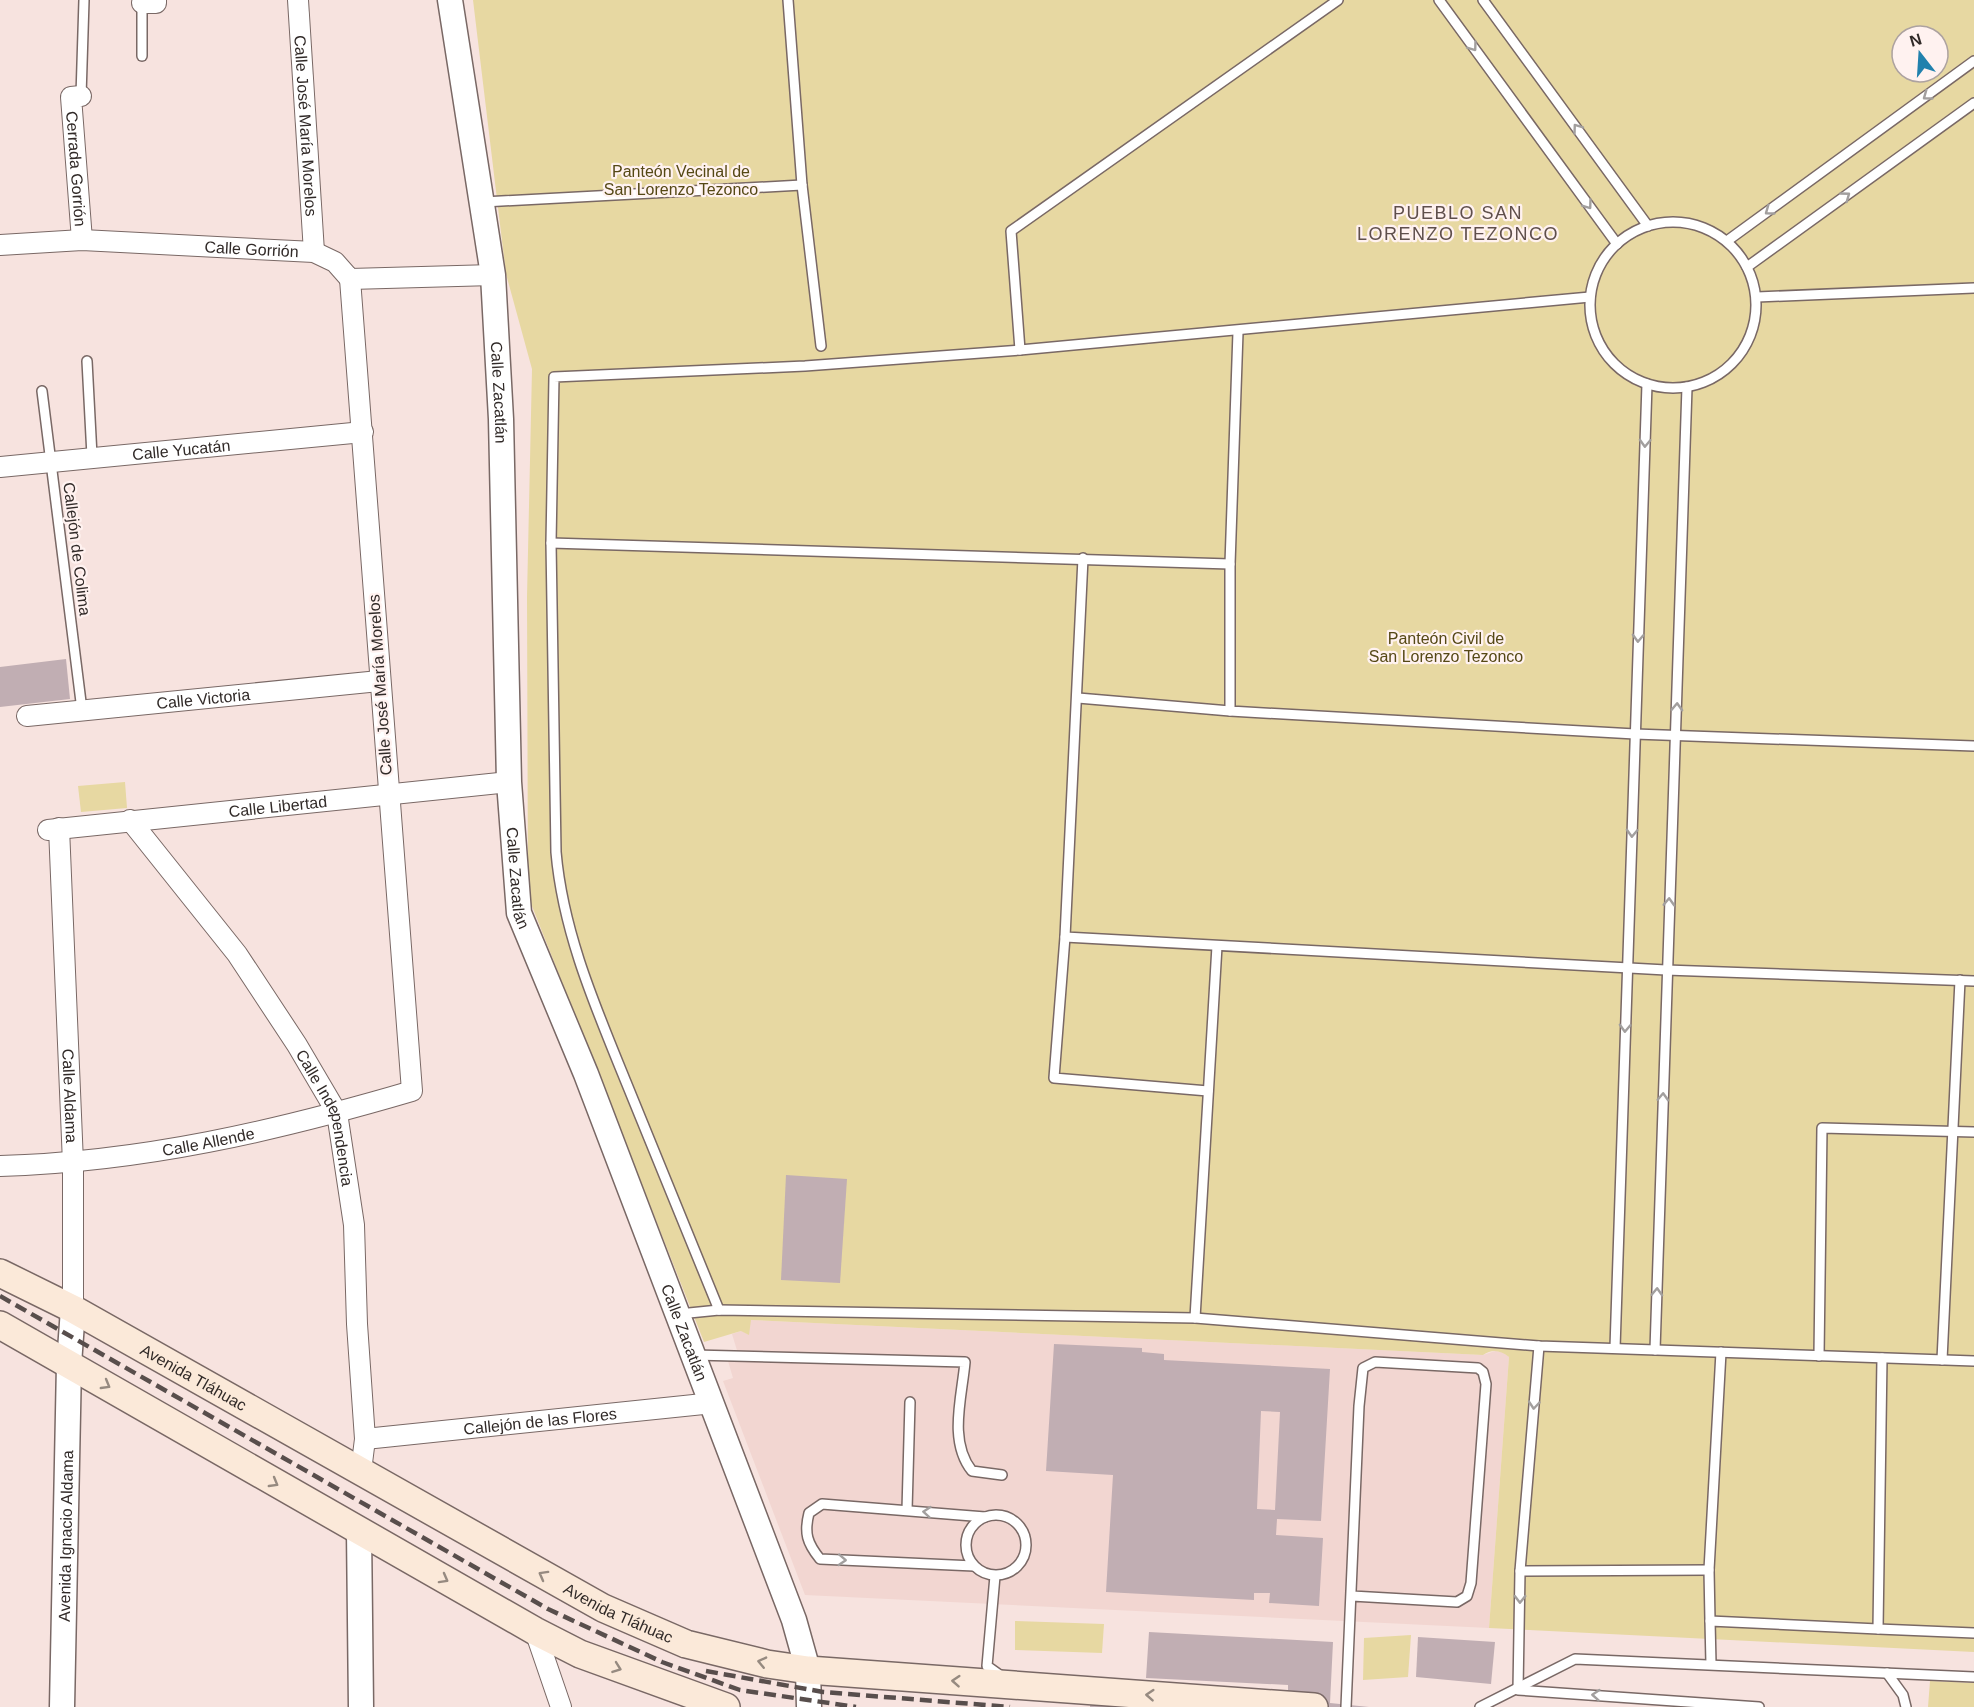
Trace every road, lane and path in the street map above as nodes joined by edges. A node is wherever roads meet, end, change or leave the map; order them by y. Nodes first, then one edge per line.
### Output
1 (84, 0) edge
2 (298, 0) edge
3 (450, 0) edge
4 (789, 0) edge
5 (1338, 0) edge
6 (1438, 0) edge
7 (1483, 0) edge
8 (149, 1) edge
9 (142, 56) dead end
10 (1974, 61) edge
11 (81, 96) joint
12 (1974, 103) edge
13 (802, 185) junction
14 (482, 202) junction
15 (1648, 226) junction
16 (82, 240) junction
17 (1727, 242) junction
18 (1617, 244) junction
19 (0, 245) edge
20 (314, 252) junction
21 (1747, 267) junction
22 (493, 275) junction
23 (350, 279) junction
24 (1974, 288) edge
25 (1590, 297) junction
26 (1756, 297) junction
27 (1238, 332) junction
28 (821, 346) dead end
29 (1020, 350) junction
30 (87, 361) dead end
31 (1647, 384) junction
32 (1687, 387) junction
33 (42, 391) dead end
34 (363, 432) junction
35 (92, 456) junction
36 (51, 460) junction
37 (0, 467) edge
38 (551, 543) junction
39 (1083, 558) junction
40 (1230, 564) junction
41 (379, 681) junction
42 (1078, 698) junction
43 (82, 710) junction
44 (1230, 711) junction
45 (27, 716) dead end
46 (1635, 734) junction
47 (1676, 734) junction
48 (1974, 746) edge
49 (508, 782) junction
50 (387, 793) junction
51 (130, 820) junction
52 (54, 829) joint
53 (1065, 937) junction
54 (1217, 946) junction
55 (1628, 966) junction
56 (1666, 970) junction
57 (1960, 980) junction
58 (1974, 981) edge
59 (412, 1091) joint
60 (1208, 1091) junction
61 (337, 1113) junction
62 (1954, 1131) junction
63 (1974, 1132) edge
64 (1, 1160) edge
65 (74, 1163) junction
66 (0, 1273) edge
67 (73, 1309) junction
68 (719, 1310) junction
69 (678, 1315) junction
70 (1195, 1318) junction
71 (0, 1325) edge
72 (1539, 1347) junction
73 (1615, 1348) junction
74 (1655, 1350) junction
75 (1721, 1352) junction
76 (694, 1355) junction
77 (1819, 1356) junction
78 (1882, 1358) junction
79 (1942, 1360) junction
80 (1974, 1361) edge
81 (69, 1364) junction
82 (910, 1402) dead end
83 (713, 1403) junction
84 (365, 1438) junction
85 (361, 1471) junction
86 (1002, 1475) dead end
87 (907, 1510) junction
88 (985, 1517) junction
89 (359, 1531) junction
90 (974, 1566) junction
91 (1709, 1570) junction
92 (1520, 1571) junction
93 (995, 1576) junction
94 (1352, 1596) junction
95 (1710, 1621) junction
96 (1878, 1629) junction
97 (535, 1631) junction
98 (1974, 1633) edge
99 (1711, 1664) junction
100 (808, 1671) junction
101 (1887, 1673) junction
102 (1974, 1677) edge
103 (1016, 1686) junction
104 (1518, 1690) junction
105 (62, 1707) edge
106 (361, 1707) edge
107 (561, 1707) edge
108 (726, 1707) edge
109 (809, 1707) edge
110 (1314, 1707) edge
111 (1346, 1707) edge
112 (1480, 1707) edge
113 (1759, 1707) edge
114 (1906, 1707) edge

1 - 11 lane, Cerrada Gorrión
2 - 20 street, Calle José María Morelos
3 - 14 street, Calle Zacatlán
4 - 13 lane
5 - 29 lane
6 -> 18 lane
15 -> 7 lane
8 - 9 lane
10 -> 17 lane
11 - 16 street, Cerrada Gorrión
21 -> 12 lane
13 - 14 lane
13 - 28 lane
14 - 22 street, Calle Zacatlán
15 - 17 lane
15 - 18 lane
16 - 19 street, Calle Gorrión
16 - 20 street, Calle Gorrión
17 - 21 lane
18 - 25 lane
20 - 23 street, Calle Gorrión
21 - 26 lane
22 - 23 street
22 - 49 street, Calle Zacatlán
23 - 34 street, Calle José María Morelos
24 - 26 lane
25 - 27 lane
25 - 31 lane
26 - 32 lane
27 - 29 lane
27 - 40 lane
29 - 38 lane
30 - 35 lane
31 - 32 lane
31 -> 46 lane
47 -> 32 lane
33 - 36 lane, Callejón de Colima
34 - 35 street, Calle Yucatán
34 - 41 street, Calle José María Morelos
35 - 36 street, Calle Yucatán
36 - 37 street, Calle Yucatán
36 - 43 lane, Callejón de Colima
38 - 39 lane
38 - 68 lane
39 - 40 lane
39 - 42 lane
40 - 44 lane
41 - 43 street, Calle Victoria
41 - 50 street, Calle José María Morelos
42 - 44 lane
42 - 53 lane
43 - 45 street, Calle Victoria
44 - 46 lane
46 - 47 lane
46 -> 55 lane
47 - 48 lane
56 -> 47 lane
49 - 50 street, Calle Libertad
49 - 69 street, Calle Zacatlán
50 - 51 street, Calle Libertad
50 - 59 street, Calle José María Morelos
51 - 52 street, Calle Libertad
51 - 61 street, Calle Independencia
52 - 65 street, Calle Aldama
53 - 54 lane
53 - 60 lane
54 - 55 lane
54 - 60 lane
55 - 56 lane
55 -> 73 lane
56 - 57 lane
74 -> 56 lane
57 - 58 lane
57 - 62 lane
59 - 61 street, Calle Allende
60 - 70 lane
61 - 65 street, Calle Allende
61 - 84 street, Calle Independencia
62 - 63 lane
62 - 77 lane
62 - 79 lane
64 - 65 street, Calle Allende
65 - 67 street, Calle Aldama
66 - 67 main road, Avenida Tláhuac
67 - 81 street, Calle Aldama
67 - 85 main road, Avenida Tláhuac
68 - 69 lane
68 - 70 lane
69 - 76 street, Calle Zacatlán
70 - 72 lane
71 - 81 main road
72 - 73 lane
72 -> 92 lane
73 - 74 lane
74 - 75 lane
75 - 77 lane
75 - 91 lane
76 - 83 street, Calle Zacatlán
76 - 86 lane
77 - 78 lane
78 - 79 lane
78 - 96 lane
79 - 80 lane
81 -> 89 main road
81 - 105 street, Avenida Ignacio Aldama
82 - 87 lane
83 - 84 street, Callejón de las Flores
83 - 100 street, Calle Zacatlán
84 - 85 street, Calle Independencia
100 -> 85 main road, Avenida Tláhuac
88 -> 87 lane
87 -> 90 lane
88 - 90 lane
88 - 93 lane
89 -> 97 main road
89 - 106 street
90 - 93 lane
91 - 92 lane
91 - 95 lane
92 -> 104 lane
93 - 103 lane
94 - 94 lane
94 - 111 lane
95 - 96 lane
95 - 99 lane
96 - 98 lane
97 - 107 street
97 -> 108 main road
99 - 101 lane
99 - 104 lane
103 -> 100 main road, Avenida Tláhuac
100 - 109 street, Calle Zacatlán
101 - 102 lane
101 - 114 lane
110 -> 103 main road, Avenida Tláhuac
104 - 112 lane
113 -> 104 lane

